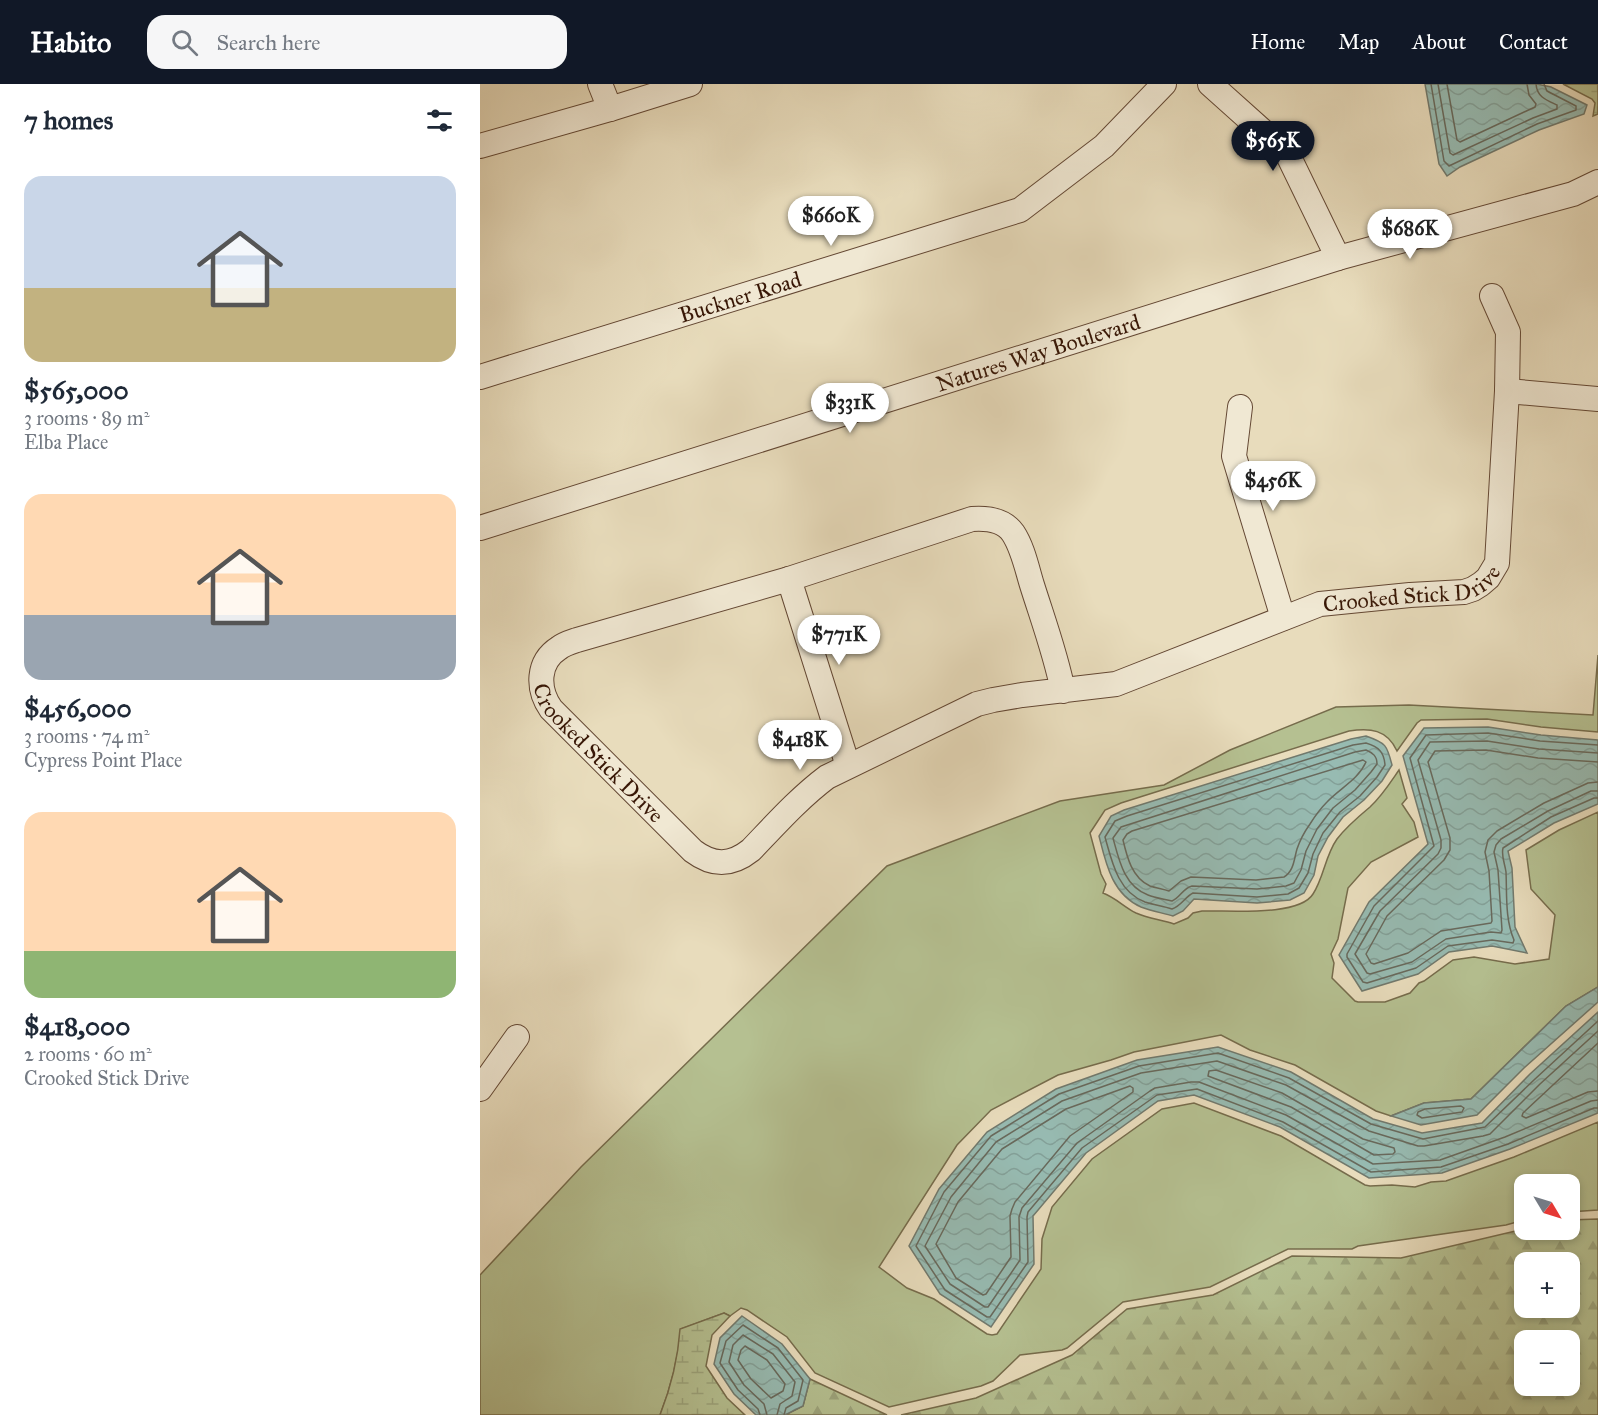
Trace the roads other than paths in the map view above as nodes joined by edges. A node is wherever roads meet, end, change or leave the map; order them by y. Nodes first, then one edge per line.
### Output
1 (600, 84) edge
2 (690, 84) edge
3 (1164, 84) edge
4 (1210, 84) edge
5 (610, 109) junction
6 (480, 146) edge
7 (1598, 182) edge
8 (1338, 258) junction
9 (1492, 296) dead end
10 (480, 376) edge
11 (1507, 392) junction
12 (1598, 399) edge
13 (1240, 407) dead end
14 (480, 528) edge
15 (789, 579) junction
16 (1283, 618) junction
17 (1062, 691) junction
18 (848, 766) junction
19 (517, 1037) dead end
20 (480, 1089) edge

1 - 5 street
2 - 5 street
3 - 10 street, Buckner Road
4 - 8 street
5 - 6 street
7 - 8 street, Natures Way Boulevard
8 - 14 street, Natures Way Boulevard
9 - 11 street, Crooked Stick Drive
11 - 12 street
11 - 16 street, Crooked Stick Drive
13 - 16 street
15 - 17 street, Crooked Stick Drive
15 - 18 street
15 - 18 street, Crooked Stick Drive
16 - 17 street, Crooked Stick Drive
17 - 18 street, Crooked Stick Drive
19 - 20 street

